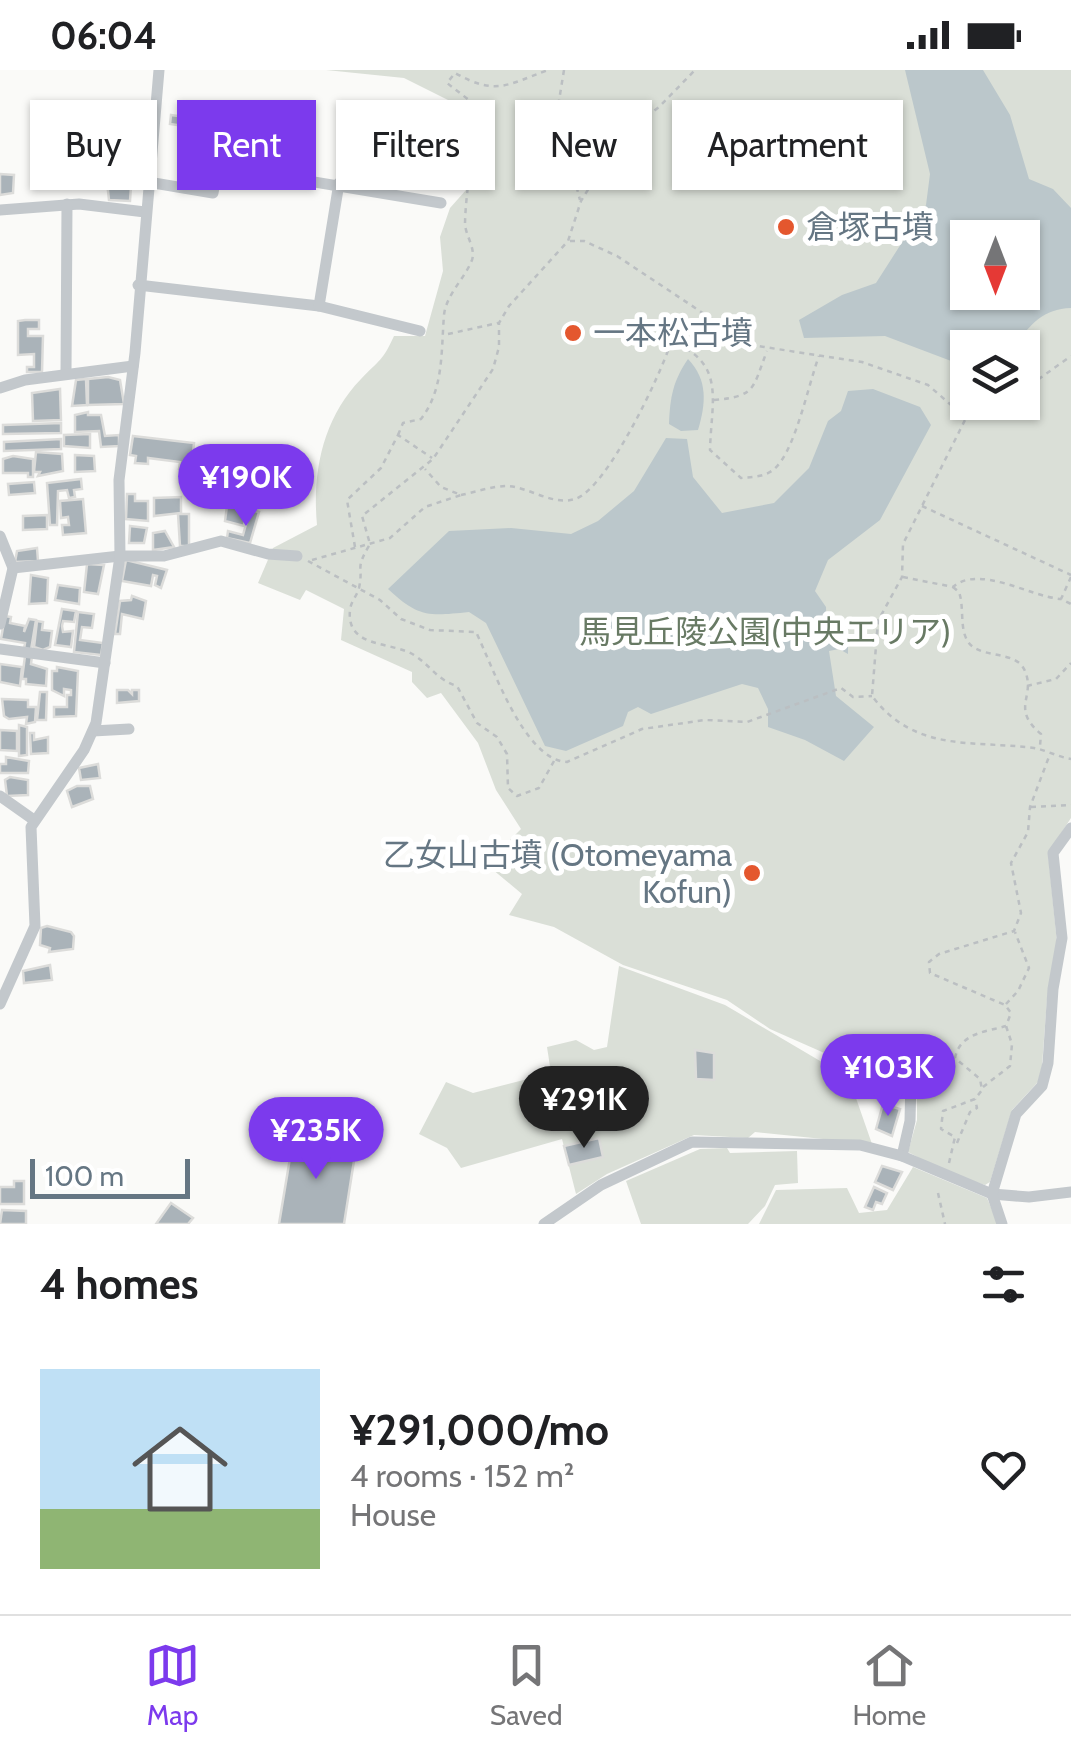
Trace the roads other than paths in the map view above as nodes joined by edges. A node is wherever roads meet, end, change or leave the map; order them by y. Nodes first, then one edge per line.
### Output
1 (159, 70) edge
2 (156, 100) edge
3 (336, 183) edge
4 (157, 184) edge
5 (147, 190) edge
6 (337, 190) edge
7 (374, 190) edge
8 (441, 203) dead end
9 (67, 204) junction
10 (0, 210) edge
11 (145, 212) junction
12 (138, 284) junction
13 (320, 306) junction
14 (420, 332) dead end
15 (133, 366) junction
16 (66, 374) junction
17 (0, 388) edge
18 (0, 541) edge
19 (120, 556) junction
20 (302, 558) road end
21 (13, 568) junction
22 (0, 624) edge
23 (0, 649) edge
24 (105, 663) junction
25 (129, 729) dead end
26 (94, 731) junction
27 (0, 796) edge
28 (34, 820) junction
29 (1071, 828) edge
30 (0, 1004) edge
31 (911, 1078) dead end
32 (902, 1156) junction
33 (1071, 1192) edge
34 (992, 1194) junction
35 (544, 1224) edge
36 (1002, 1224) edge

1 - 2 street
3 - 4 street
5 - 11 street
6 - 13 street
7 - 8 street
9 - 10 street
9 - 11 street
9 - 16 street
11 - 12 street
12 - 13 street
12 - 15 street
13 - 14 street
15 - 16 street
15 - 19 street
16 - 17 street
18 - 21 street
19 - 20 street
19 - 21 street
19 - 24 street
21 - 22 street
23 - 24 street
24 - 26 street
25 - 26 street
26 - 28 street
27 - 28 street
28 - 30 street
29 - 34 street
31 - 32 street
32 - 34 street
32 - 35 street
33 - 34 street
34 - 36 street

